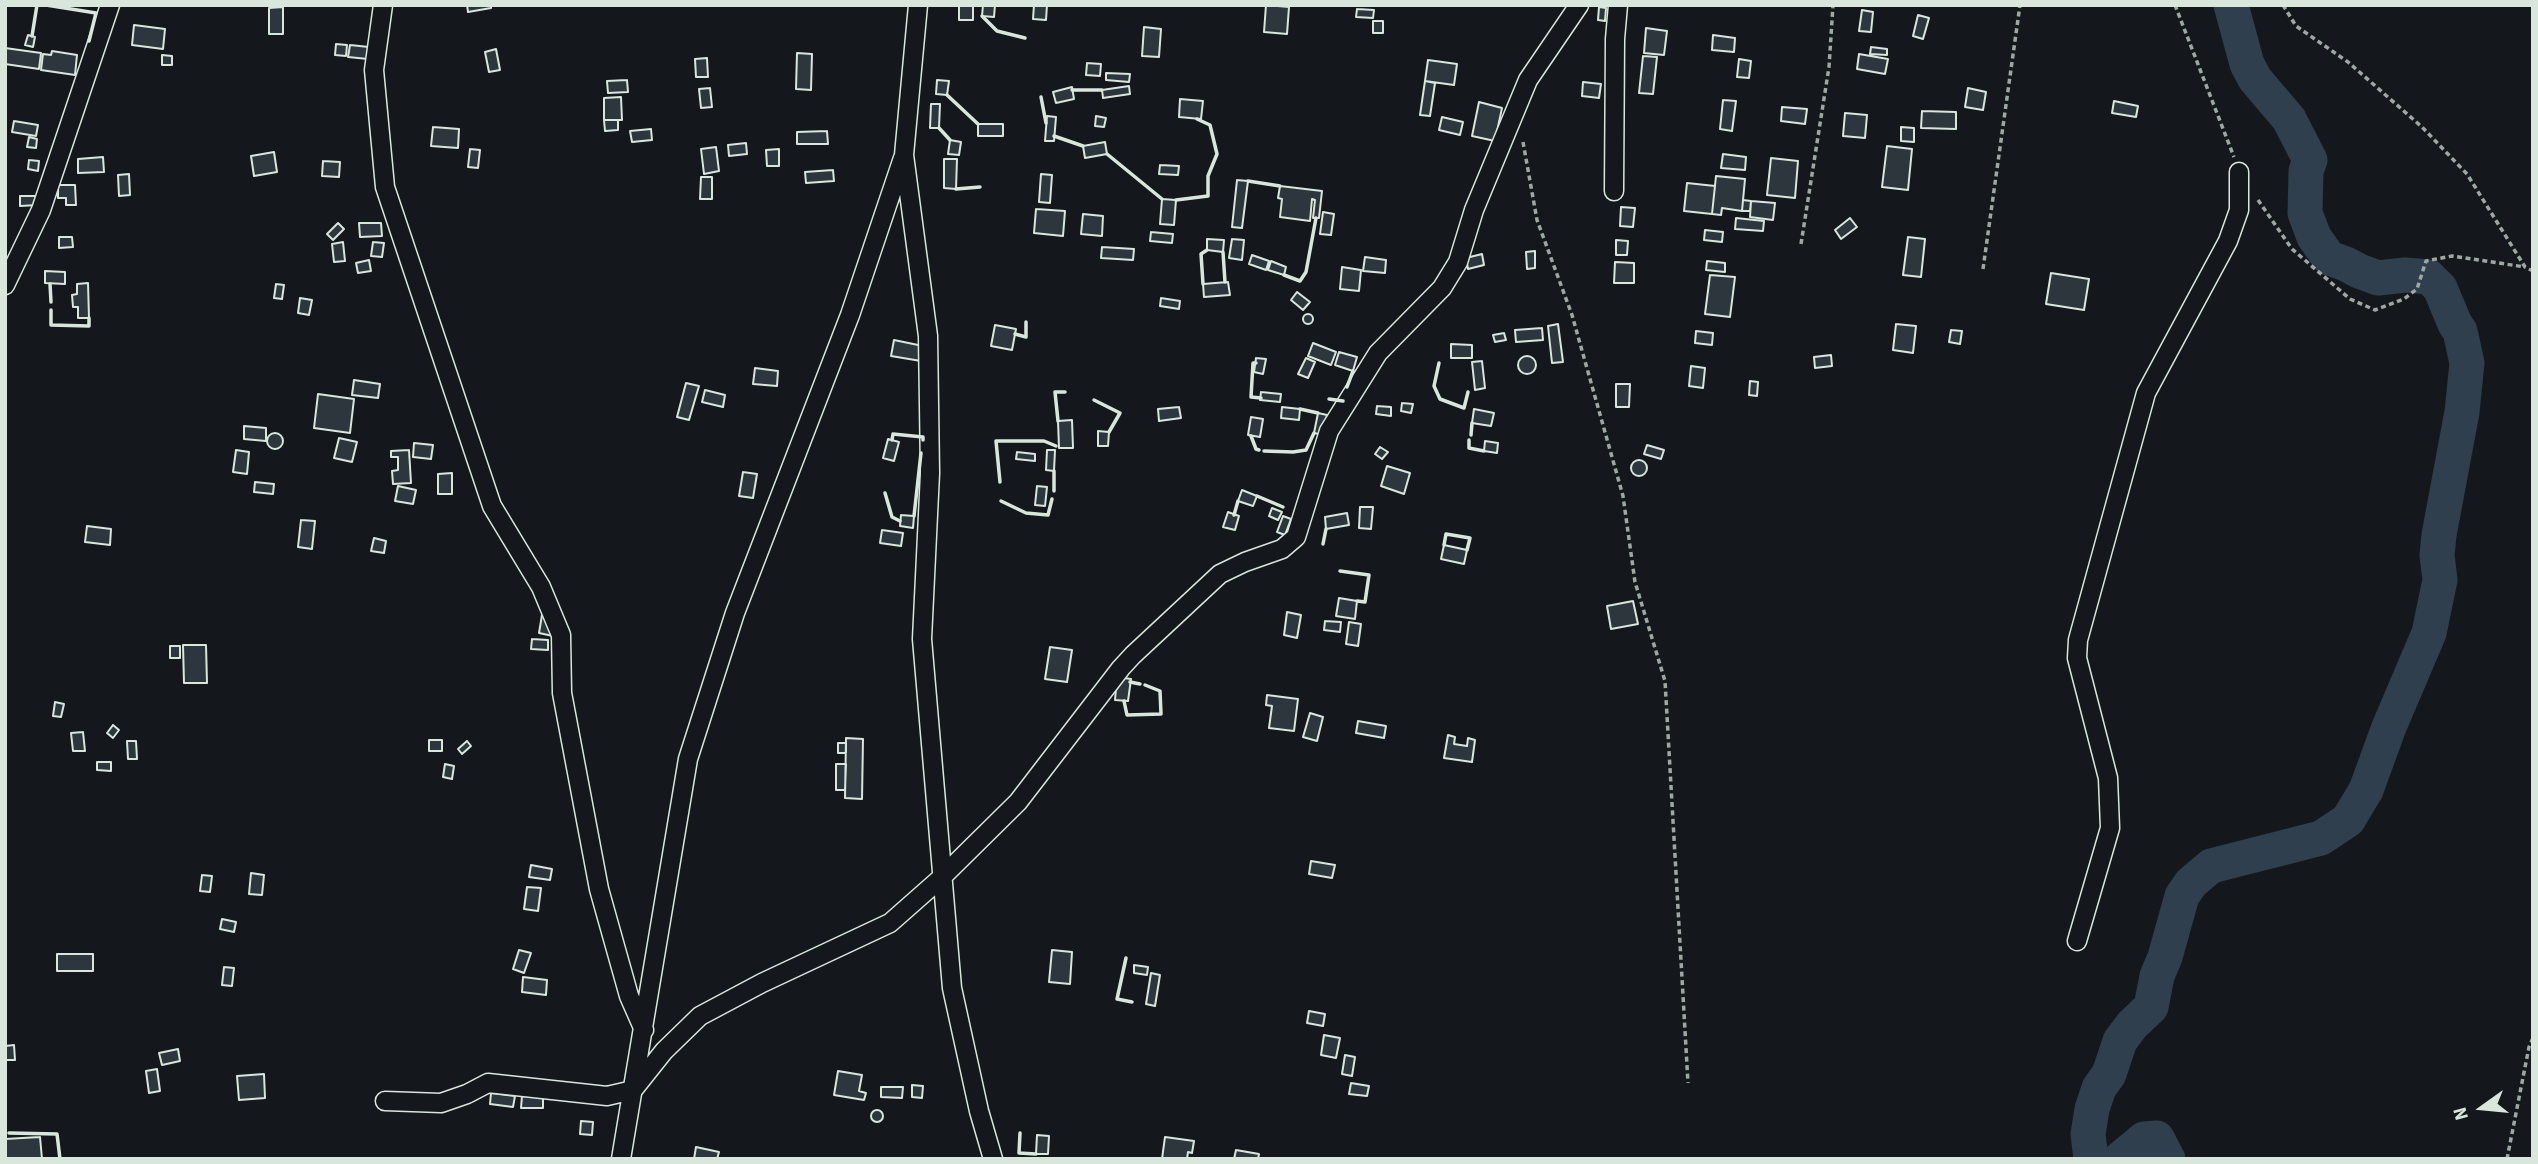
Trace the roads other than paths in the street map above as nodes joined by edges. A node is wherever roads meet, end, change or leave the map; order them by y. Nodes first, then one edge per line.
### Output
1 (110, 5) edge
2 (383, 5) edge
3 (918, 5) edge
4 (1579, 5) edge
5 (1618, 5) edge
6 (904, 155) junction
7 (2239, 172) road end
8 (1614, 191) dead end
9 (5, 285) edge
10 (941, 878) junction
11 (2077, 940) dead end
12 (644, 1030) junction
13 (634, 1090) junction
14 (385, 1101) dead end
15 (621, 1159) edge
16 (993, 1159) edge

1 - 9 street
2 - 12 street
3 - 6 street
4 - 10 street
5 - 8 street
6 - 10 street
6 - 12 street
7 - 11 street
10 - 13 street
10 - 16 street
12 - 13 street
13 - 14 street
13 - 15 street

